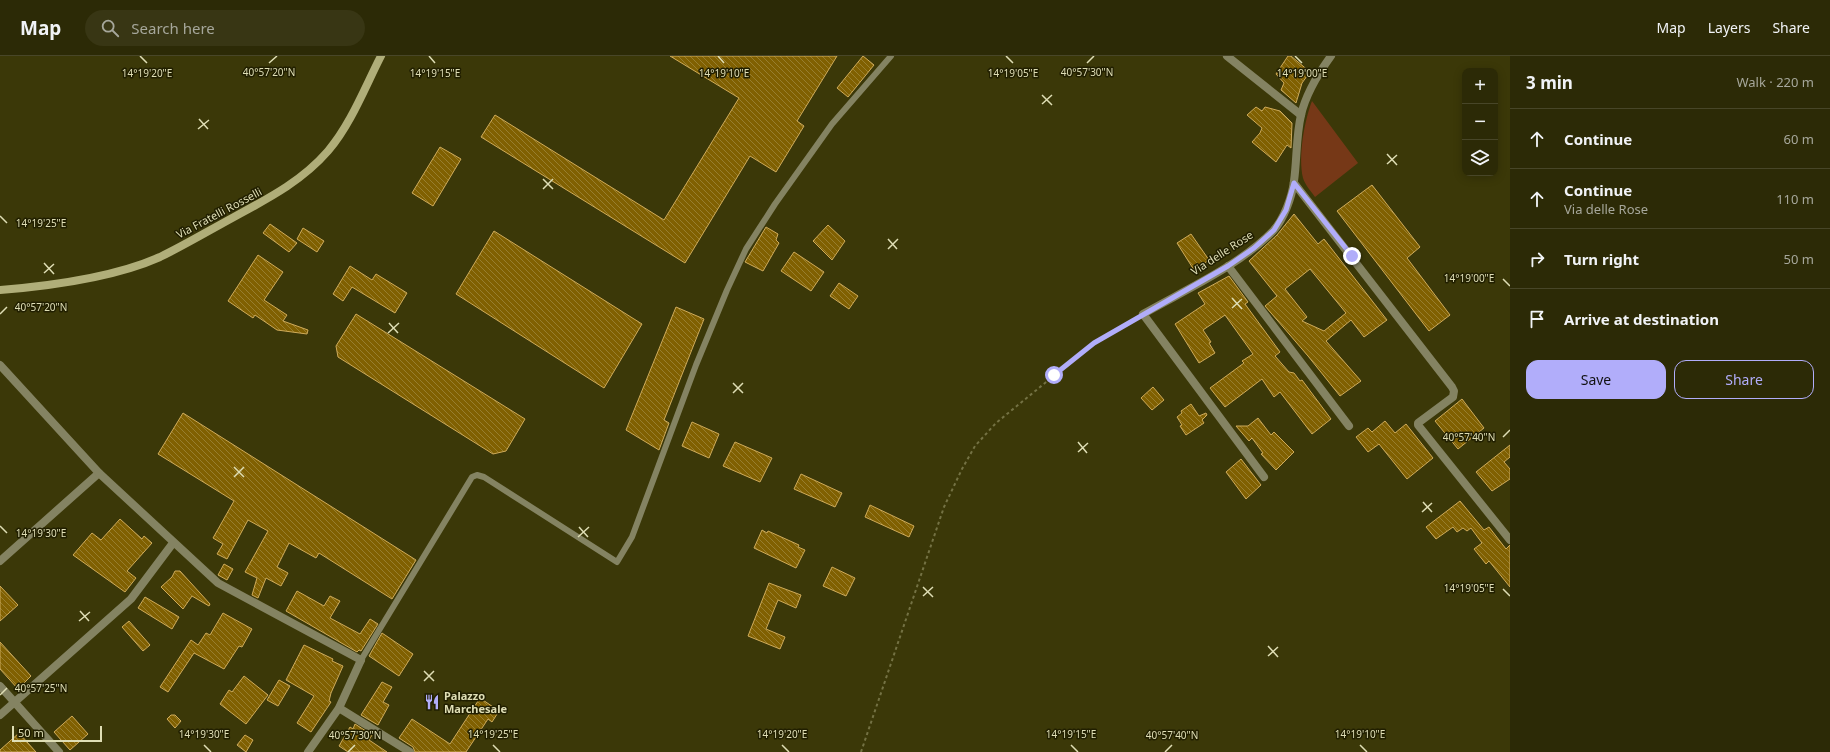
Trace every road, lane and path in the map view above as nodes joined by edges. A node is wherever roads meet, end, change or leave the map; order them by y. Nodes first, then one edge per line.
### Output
1 (381, 56) edge
2 (891, 56) edge
3 (1227, 56) edge
4 (1331, 56) edge
5 (1301, 115) junction
6 (1294, 183) junction
7 (1228, 266) junction
8 (0, 290) edge
9 (1143, 314) junction
10 (0, 366) edge
11 (1349, 426) dead end
12 (99, 473) junction
13 (1264, 477) dead end
14 (1510, 540) edge
15 (173, 543) junction
16 (0, 561) edge
17 (361, 660) junction
18 (0, 686) edge
19 (14, 702) junction
20 (339, 708) junction
21 (0, 715) edge
22 (59, 752) edge
23 (308, 752) edge
24 (410, 752) edge
25 (861, 752) edge

1 - 8 main road, Via Fratelli Rosselli
2 - 17 lane
3 - 5 street
4 - 5 street, Via delle Rose
5 - 6 street, Via delle Rose
6 - 7 street, Via delle Rose
6 - 14 street
7 - 9 street, Via delle Rose
7 - 11 street
9 - 13 street
9 - 25 path
10 - 12 street
12 - 15 street
12 - 16 street
15 - 17 street
15 - 19 street
17 - 20 street
18 - 19 street
19 - 21 street
19 - 22 street
20 - 23 street
20 - 24 street

